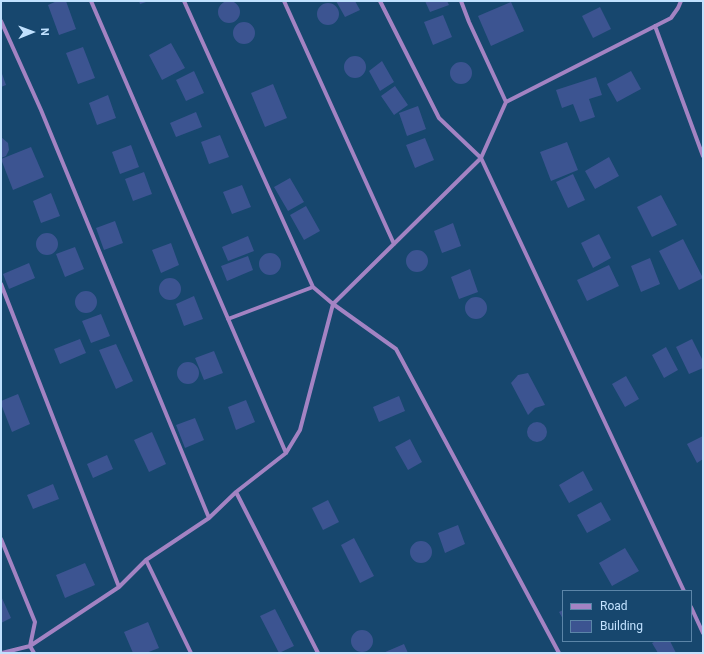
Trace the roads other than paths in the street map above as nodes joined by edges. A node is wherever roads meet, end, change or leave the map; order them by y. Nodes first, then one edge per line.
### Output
1 (91, 1) edge
2 (184, 1) edge
3 (284, 1) edge
4 (380, 1) edge
5 (461, 1) edge
6 (681, 1) edge
7 (1, 21) edge
8 (655, 26) junction
9 (506, 102) junction
10 (703, 156) edge
11 (481, 158) junction
12 (394, 244) junction
13 (1, 284) edge
14 (313, 287) junction
15 (333, 304) junction
16 (228, 319) junction
17 (286, 453) junction
18 (236, 492) junction
19 (209, 518) junction
20 (1, 539) edge
21 (146, 560) junction
22 (120, 587) junction
23 (684, 590) edge
24 (692, 609) edge
25 (703, 633) edge
26 (30, 646) junction
27 (2, 653) edge
28 (34, 653) edge
29 (191, 653) edge
30 (318, 653) edge
31 (559, 653) edge

1 - 16 street
2 - 14 street
3 - 12 street
4 - 11 street
5 - 9 street
6 - 8 street
7 - 19 street
8 - 9 street
8 - 10 street
9 - 11 street
11 - 12 street
11 - 23 street
12 - 15 street
13 - 22 street
14 - 15 street
14 - 16 street
15 - 17 street
15 - 31 street
16 - 17 street
17 - 18 street
18 - 19 street
18 - 30 street
19 - 21 street
20 - 26 street
21 - 22 street
21 - 29 street
22 - 26 street
24 - 25 street
26 - 27 street
26 - 28 street

